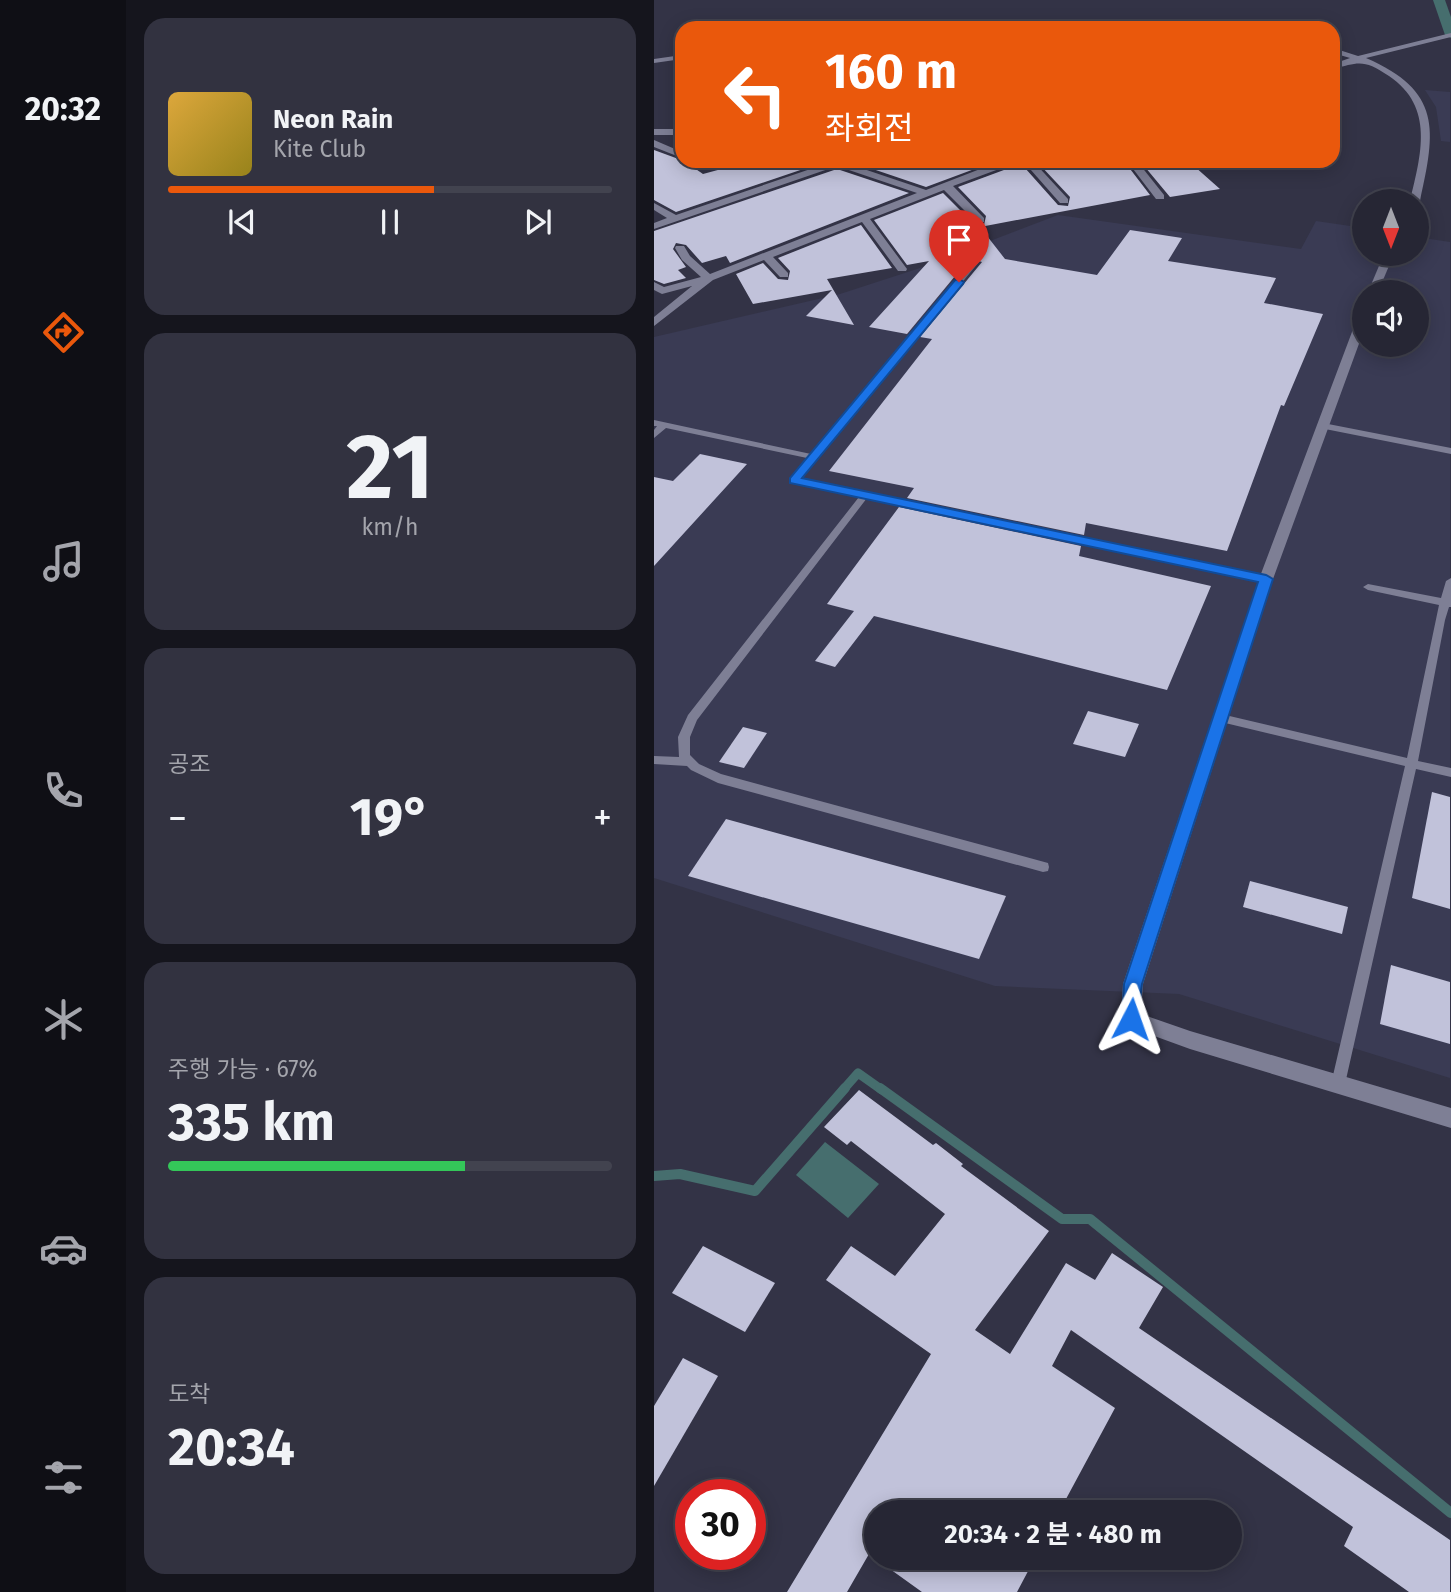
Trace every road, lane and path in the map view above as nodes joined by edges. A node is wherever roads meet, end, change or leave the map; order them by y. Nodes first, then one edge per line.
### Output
1 (1450, 35) edge
2 (1340, 52) edge
3 (675, 58) edge
4 (1358, 58) junction
5 (654, 61) edge
6 (1340, 64) edge
7 (654, 132) edge
8 (675, 132) edge
9 (654, 143) edge
10 (671, 152) junction
11 (675, 153) edge
12 (654, 157) edge
13 (819, 168) edge
14 (853, 168) edge
15 (996, 168) edge
16 (1034, 168) edge
17 (1137, 168) edge
18 (945, 186) junction
19 (1418, 189) edge
20 (925, 193) junction
21 (1160, 197) dead end
22 (1065, 201) dead end
23 (654, 206) edge
24 (864, 217) junction
25 (675, 219) junction
26 (980, 220) dead end
27 (654, 226) edge
28 (680, 248) dead end
29 (766, 256) junction
30 (975, 262) dead end
31 (902, 270) dead end
32 (784, 275) dead end
33 (709, 278) junction
34 (654, 285) edge
35 (654, 324) edge
36 (1352, 348) edge
37 (659, 424) edge
38 (1323, 426) junction
39 (654, 435) edge
40 (1450, 451) edge
41 (814, 457) junction
42 (865, 495) junction
43 (1266, 579) junction
44 (1450, 582) edge
45 (1368, 587) dead end
46 (1448, 604) edge
47 (1221, 718) junction
48 (654, 760) edge
49 (690, 762) junction
50 (1410, 764) junction
51 (1450, 774) edge
52 (1043, 867) dead end
53 (1338, 1084) junction
54 (1450, 1118) edge

1 - 4 street
2 - 4 street
3 - 5 street
4 - 6 street
4 - 19 street
7 - 8 street
9 - 10 street
10 - 11 street
10 - 12 street
13 - 25 street
14 - 20 street
15 - 18 street
16 - 22 street
17 - 21 street
18 - 20 street
18 - 26 street
20 - 24 street
23 - 25 street
24 - 29 street
24 - 31 street
25 - 27 street
28 - 33 street
29 - 32 street
29 - 33 street
30 - 41 lane
33 - 34 street
33 - 35 street
36 - 38 street
37 - 39 lane
37 - 41 lane
38 - 40 lane
38 - 43 street
41 - 42 lane
42 - 43 lane
42 - 49 lane
43 - 47 street
44 - 46 lane
45 - 46 lane
46 - 50 lane
47 - 50 lane
47 - 53 street
48 - 49 lane
49 - 52 lane
50 - 51 lane
50 - 53 lane
53 - 54 street

